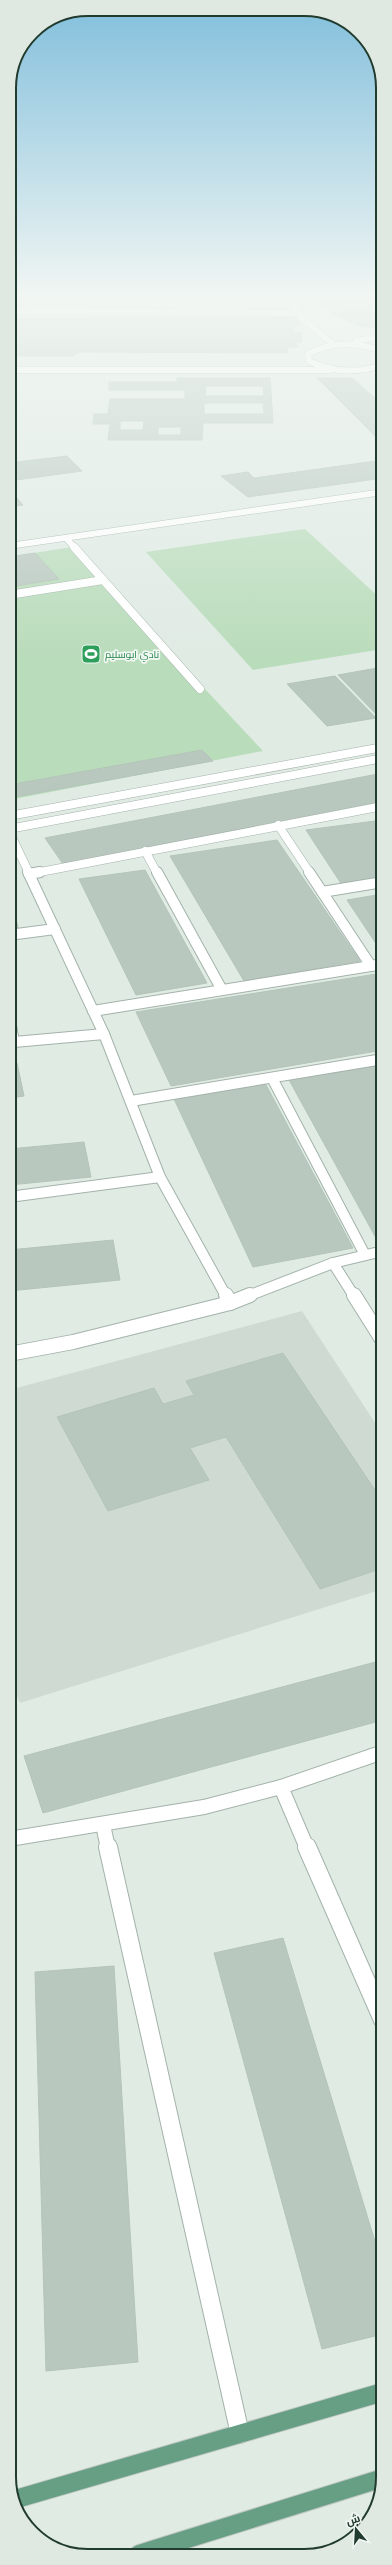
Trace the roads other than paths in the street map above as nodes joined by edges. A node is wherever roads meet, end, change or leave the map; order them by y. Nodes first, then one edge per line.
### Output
1 (376, 493) edge
2 (66, 538) junction
3 (16, 545) edge
4 (103, 580) junction
5 (16, 594) edge
6 (200, 689) dead end
7 (376, 748) edge
8 (376, 759) edge
9 (376, 807) edge
10 (16, 815) edge
11 (278, 825) junction
12 (16, 829) edge
13 (16, 845) edge
14 (145, 851) junction
15 (30, 874) junction
16 (376, 883) edge
17 (322, 892) junction
18 (55, 929) junction
19 (16, 934) edge
20 (376, 965) edge
21 (371, 966) junction
22 (222, 990) junction
23 (93, 1011) junction
24 (104, 1034) junction
25 (16, 1042) edge
26 (376, 1060) edge
27 (272, 1078) junction
28 (131, 1101) junction
29 (160, 1177) junction
30 (16, 1195) edge
31 (376, 1253) edge
32 (365, 1255) junction
33 (333, 1263) junction
34 (230, 1302) junction
35 (376, 1330) edge
36 (16, 1353) edge
37 (376, 1754) edge
38 (281, 1787) junction
39 (103, 1825) junction
40 (16, 1838) edge
41 (376, 2004) edge
42 (376, 2394) edge
43 (240, 2434) junction
44 (376, 2480) edge
45 (19, 2498) edge
46 (155, 2549) edge

1 - 2 street
2 - 3 street
2 - 4 street
4 - 5 street
4 - 6 street
7 - 10 street
8 - 12 street
9 - 11 street
11 - 14 street
11 - 17 street
13 - 15 street
14 - 15 street
14 - 22 street
15 - 18 street
16 - 17 street
17 - 21 street
18 - 19 street
18 - 23 street
20 - 21 street
21 - 22 street
22 - 23 street
23 - 24 street
24 - 25 street
24 - 28 street
26 - 27 street
27 - 28 street
27 - 32 street
28 - 29 street
29 - 30 street
29 - 34 street
31 - 32 street
32 - 33 street
33 - 34 street
33 - 35 street
34 - 36 street
37 - 38 street
38 - 39 street
38 - 41 street
39 - 40 street
39 - 43 street
42 - 43 main road
43 - 45 main road
44 - 46 main road

